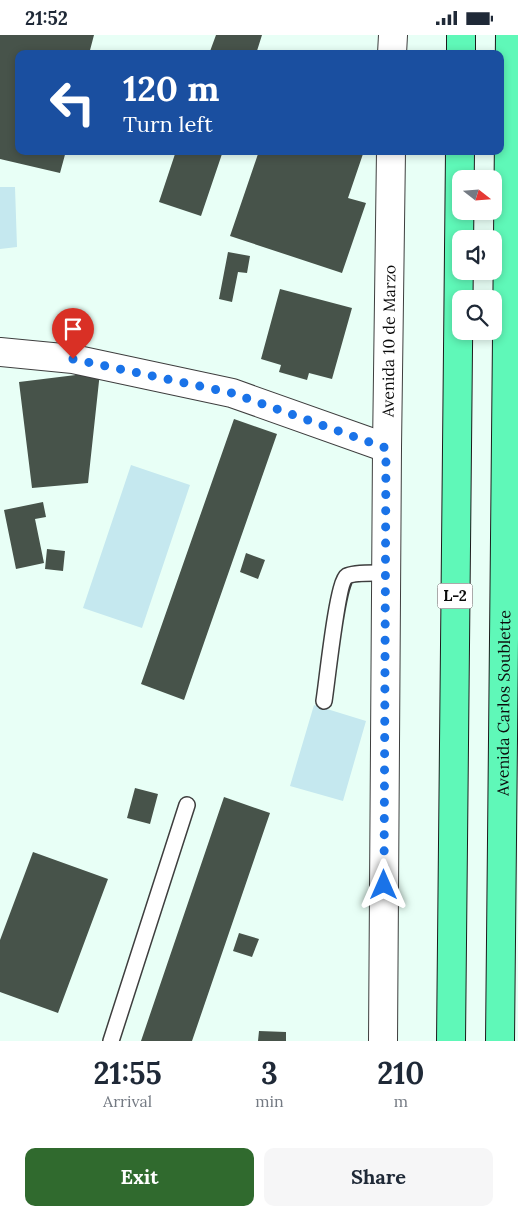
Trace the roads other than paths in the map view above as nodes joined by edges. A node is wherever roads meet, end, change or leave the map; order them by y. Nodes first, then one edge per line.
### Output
1 (393, 35) edge
2 (461, 35) edge
3 (510, 35) edge
4 (392, 50) edge
5 (461, 50) edge
6 (391, 155) edge
7 (460, 155) edge
8 (0, 352) edge
9 (386, 448) junction
10 (386, 573) junction
11 (324, 701) dead end
12 (187, 805) dead end
13 (510, 936) edge
14 (110, 1041) edge
15 (383, 1041) edge
16 (450, 1041) edge
17 (500, 1041) edge

1 - 4 street
2 - 5 main road
3 - 13 main road, Avenida Carlos Soublette
6 - 9 street, Avenida 10 de Marzo
7 - 16 main road, L-2
8 - 9 street
9 - 10 street, Avenida 10 de Marzo
10 - 11 lane
10 - 15 street, Avenida 10 de Marzo
12 - 14 lane
13 - 17 main road, Avenida Carlos Soublette

